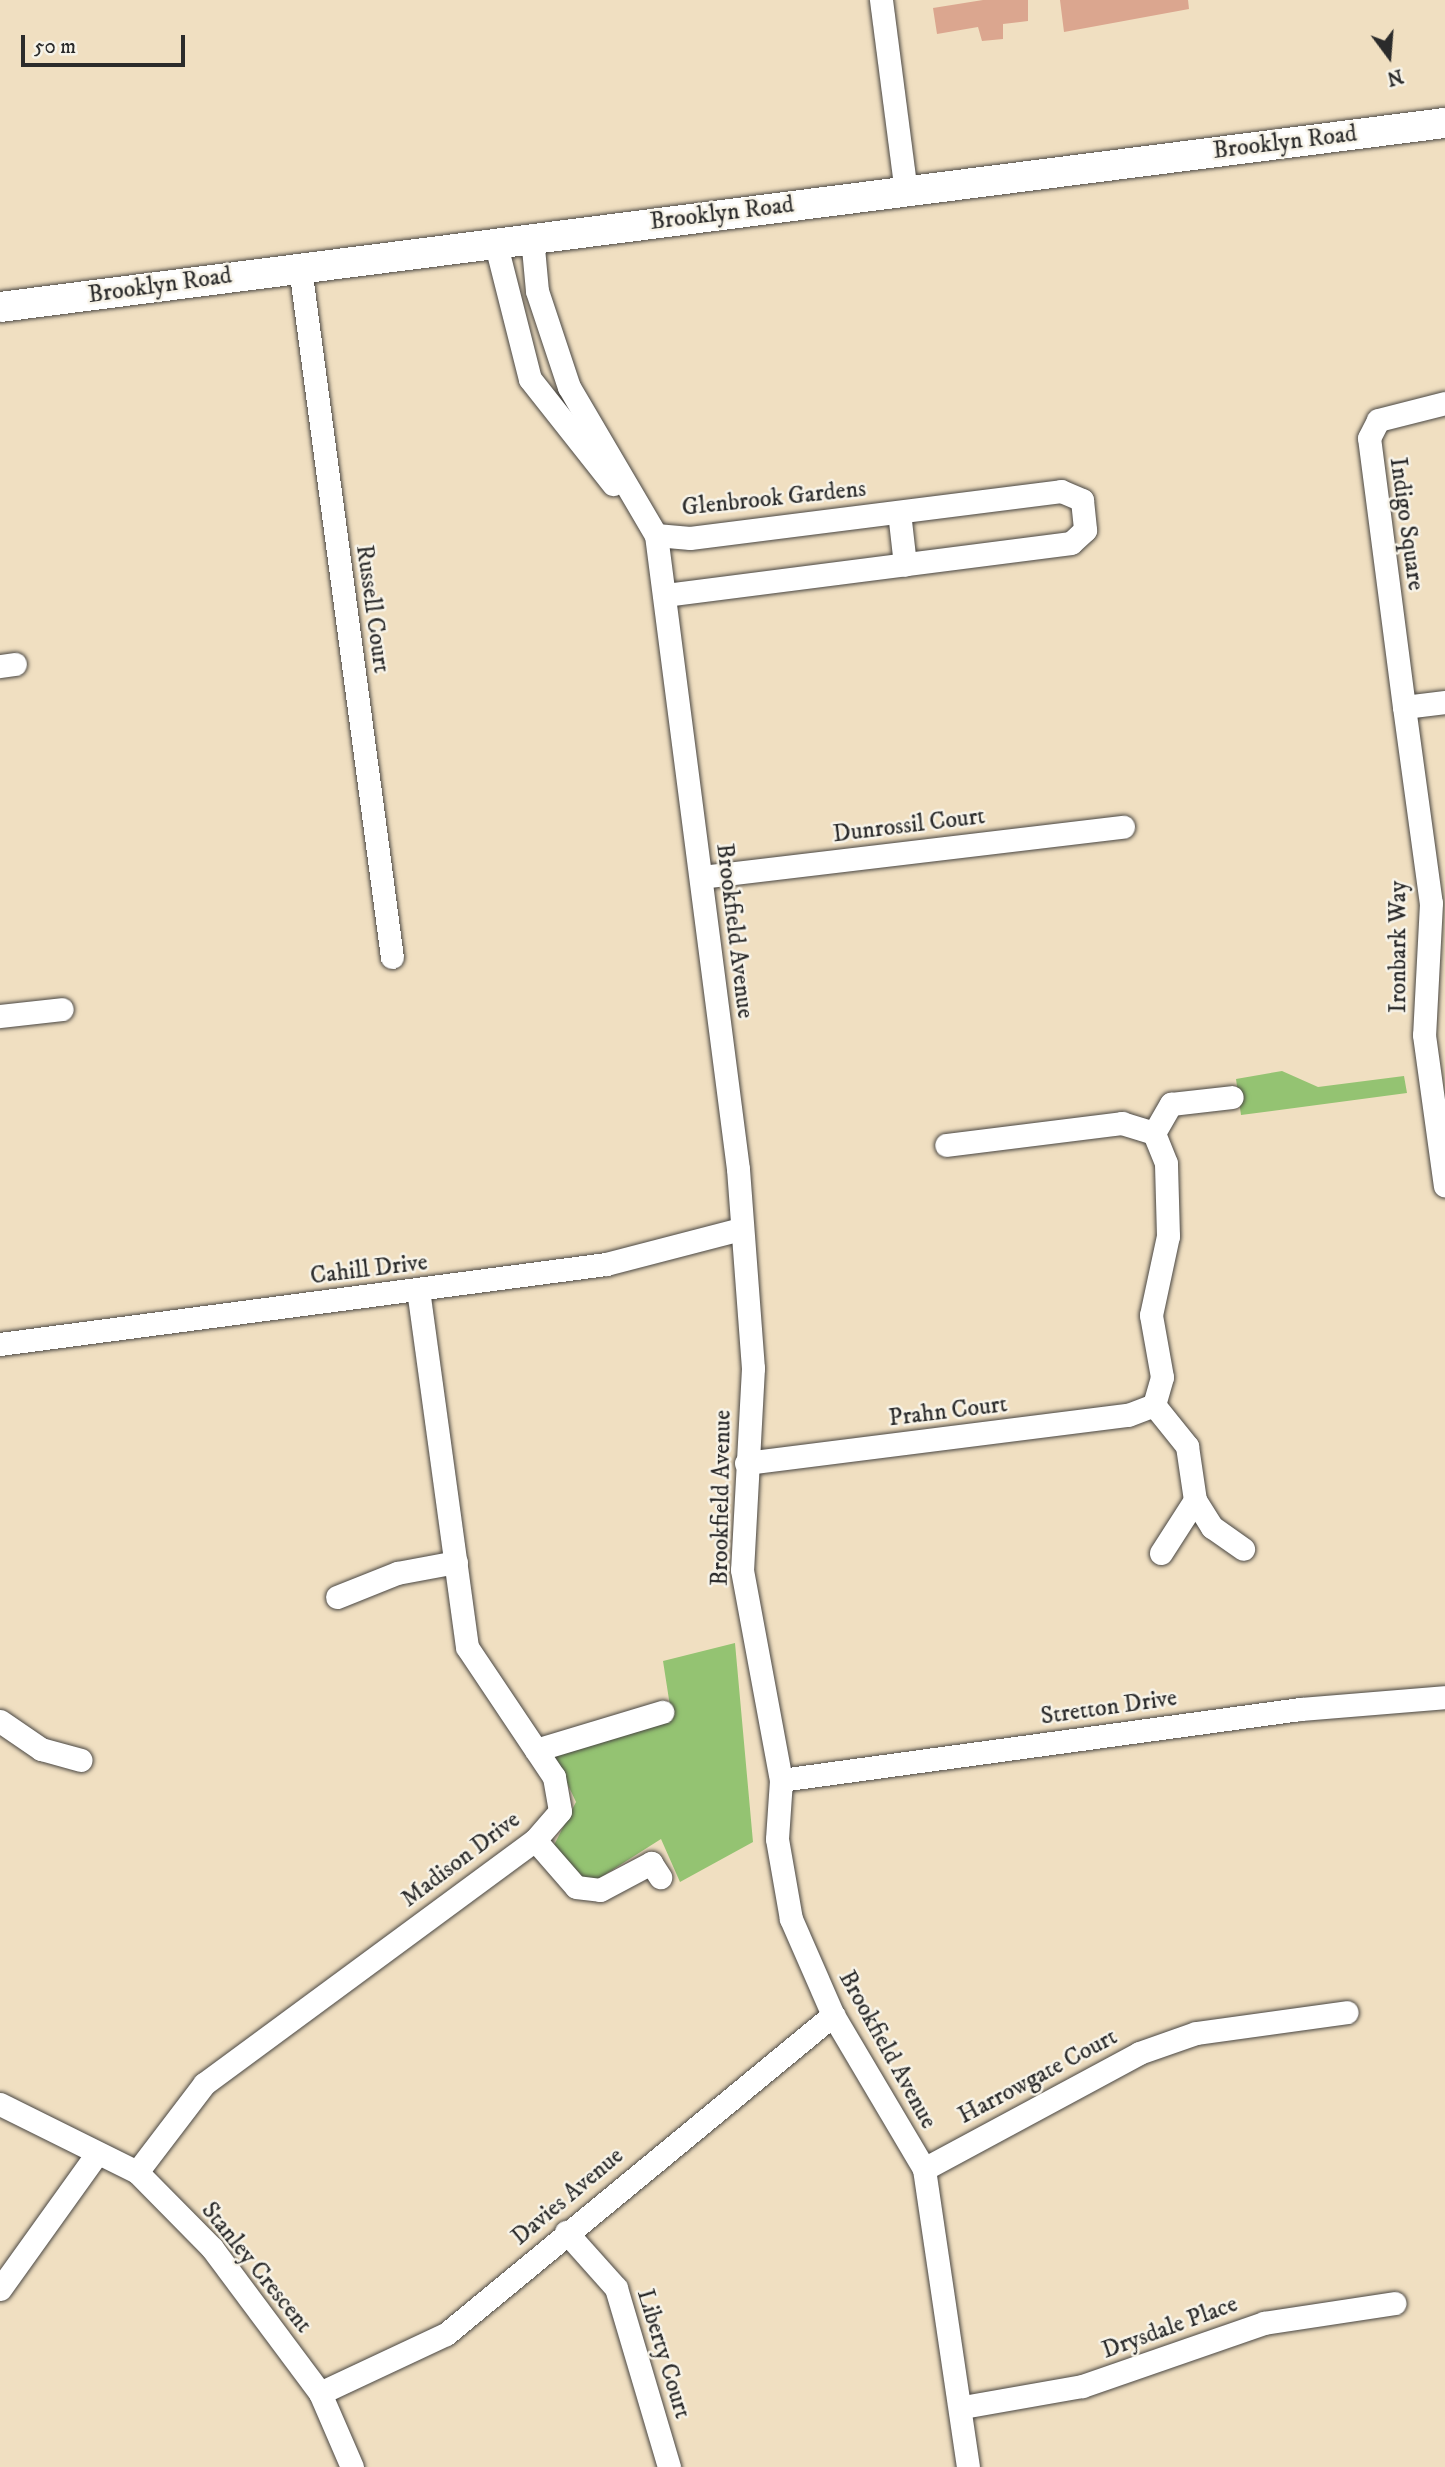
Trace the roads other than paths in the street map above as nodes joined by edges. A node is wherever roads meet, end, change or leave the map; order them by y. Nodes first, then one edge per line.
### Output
1 (881, 0) edge
2 (1445, 123) edge
3 (906, 192) junction
4 (532, 237) junction
5 (495, 241) junction
6 (300, 267) junction
7 (0, 307) edge
8 (547, 332) junction
9 (517, 345) junction
10 (1445, 403) edge
11 (899, 512) junction
12 (656, 535) junction
13 (905, 565) junction
14 (664, 595) junction
15 (1445, 702) edge
16 (1404, 707) junction
17 (1124, 827) dead end
18 (701, 877) junction
19 (392, 957) dead end
20 (62, 1009) dead end
21 (0, 1016) edge
22 (1232, 1097) dead end
23 (1154, 1133) junction
24 (947, 1145) dead end
25 (1445, 1186) edge
26 (740, 1229) junction
27 (418, 1290) junction
28 (0, 1344) edge
29 (1154, 1405) junction
30 (746, 1463) junction
31 (1195, 1500) junction
32 (1243, 1549) dead end
33 (1161, 1553) dead end
34 (456, 1562) junction
35 (337, 1597) dead end
36 (1445, 1698) edge
37 (662, 1712) dead end
38 (0, 1721) edge
39 (536, 1750) junction
40 (81, 1760) dead end
41 (781, 1780) junction
42 (535, 1840) junction
43 (660, 1877) dead end
44 (1347, 2012) dead end
45 (833, 2015) junction
46 (0, 2104) edge
47 (96, 2155) junction
48 (924, 2169) junction
49 (137, 2172) junction
50 (566, 2232) junction
51 (0, 2289) edge
52 (1394, 2303) dead end
53 (320, 2393) junction
54 (963, 2407) junction
55 (352, 2467) edge
56 (669, 2467) edge
57 (968, 2467) edge

1 - 3 street
2 - 3 street, Brooklyn Road
3 - 4 street, Brooklyn Road
4 - 5 street, Brooklyn Road
4 - 8 street, Brookfield Avenue
5 - 6 street, Brooklyn Road
5 - 9 street
6 - 7 street, Brooklyn Road
6 - 19 street, Russell Court
8 - 9 street
8 - 12 street, Brookfield Avenue
9 - 12 street
10 - 16 street, Indigo Square
11 - 12 street, Glenbrook Gardens
11 - 13 street, Glenbrook Gardens
11 - 13 street, Glenbrook Gardens
12 - 14 street, Brookfield Avenue
13 - 14 street, Glenbrook Gardens
14 - 18 street, Brookfield Avenue
15 - 16 street
16 - 25 street, Ironbark Way
17 - 18 street, Dunrossil Court
18 - 26 street, Brookfield Avenue
20 - 21 street
22 - 23 street
23 - 24 street
23 - 29 street
26 - 27 street, Cahill Drive
26 - 30 street, Brookfield Avenue
27 - 28 street, Cahill Drive
27 - 34 street, Madison Drive
29 - 30 street, Prahn Court
29 - 31 street
30 - 41 street, Brookfield Avenue
31 - 32 street
31 - 33 street
34 - 35 street
34 - 39 street, Madison Drive
36 - 41 street, Stretton Drive
37 - 39 street
38 - 40 street
39 - 42 street, Madison Drive
41 - 45 street, Brookfield Avenue
42 - 43 street
42 - 49 street, Madison Drive
44 - 48 street, Harrowgate Court
45 - 48 street, Brookfield Avenue
45 - 50 street, Davies Avenue
46 - 47 street, Stanley Crescent
47 - 49 street, Stanley Crescent
47 - 51 street
48 - 54 street, Brookfield Avenue
49 - 53 street, Stanley Crescent
50 - 53 street, Davies Avenue
50 - 56 street, Liberty Court
52 - 54 street, Drysdale Place
53 - 55 street, Stanley Crescent
54 - 57 street, Brookfield Avenue

